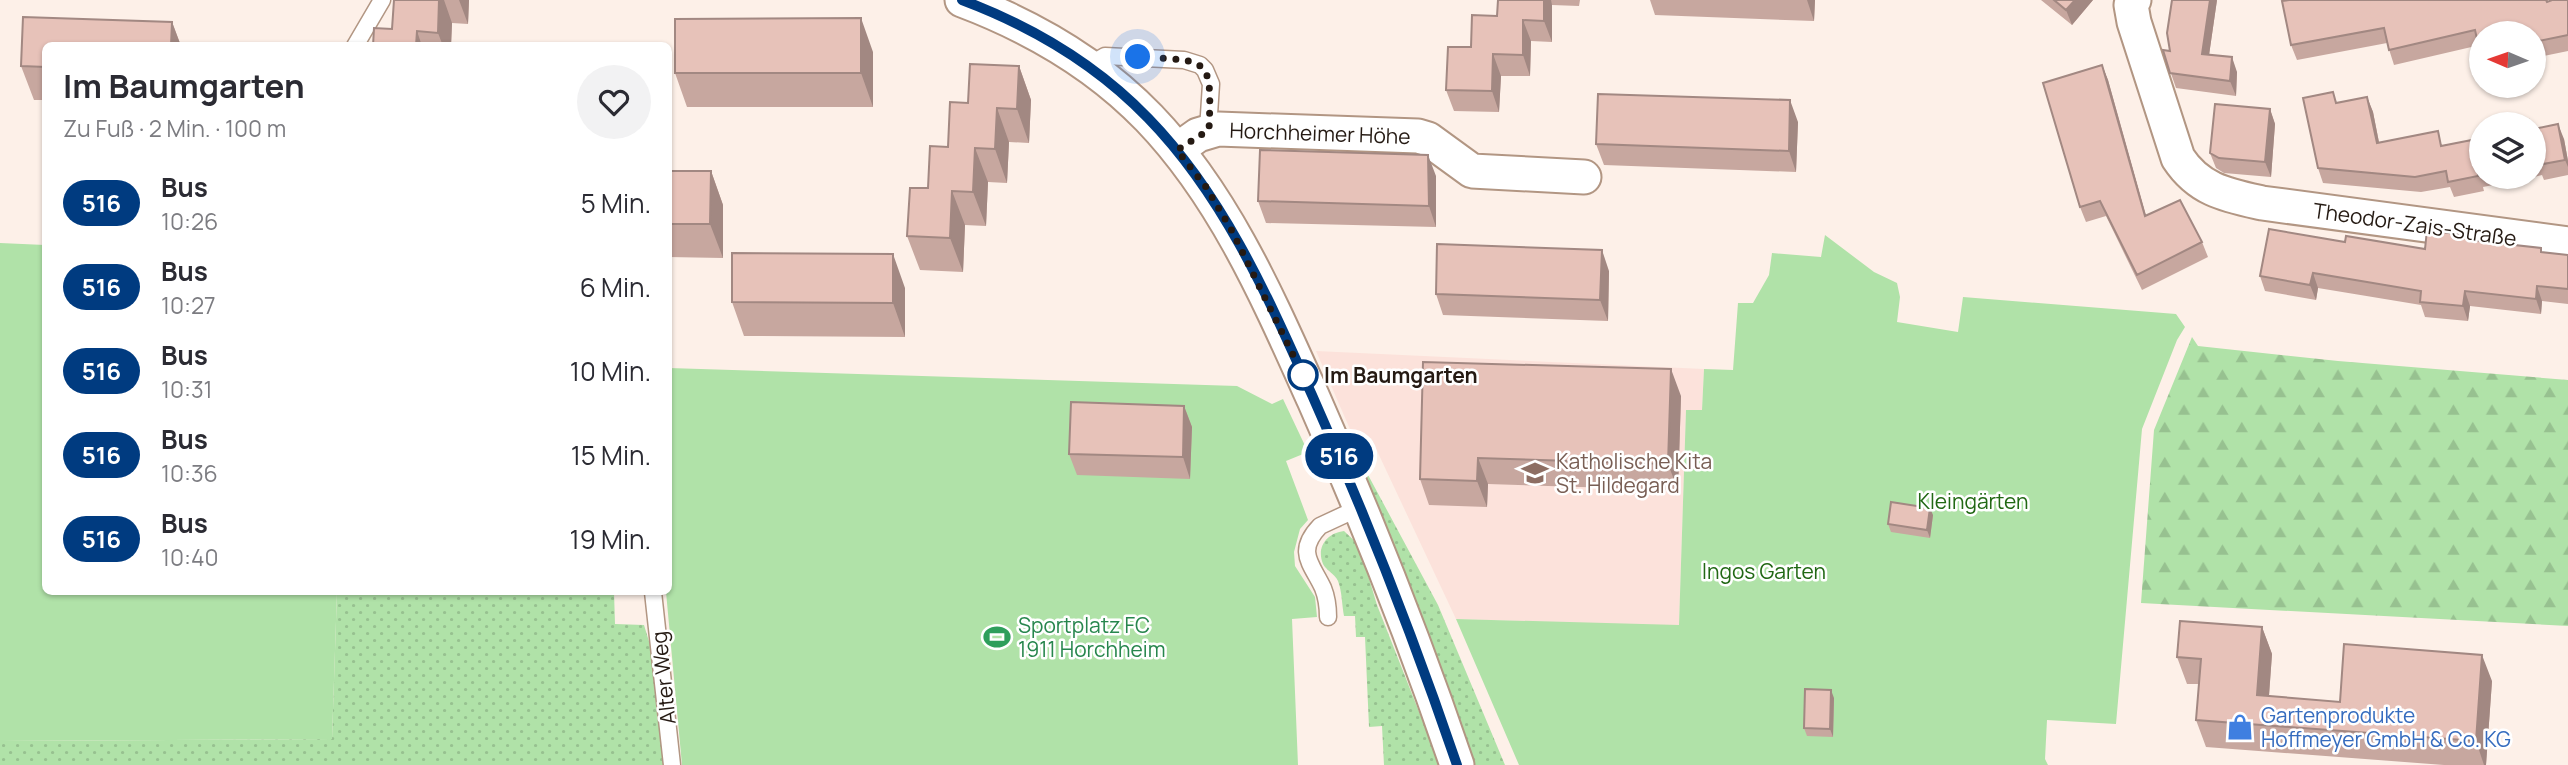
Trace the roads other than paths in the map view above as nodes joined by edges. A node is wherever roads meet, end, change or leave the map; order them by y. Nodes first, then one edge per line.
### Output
1 (382, 0) edge
2 (962, 0) edge
3 (2134, 0) edge
4 (357, 42) edge
5 (1088, 66) junction
6 (1209, 130) junction
7 (1177, 150) junction
8 (1584, 177) dead end
9 (2568, 244) edge
10 (1361, 507) junction
11 (653, 595) edge
12 (1328, 617) dead end
13 (672, 765) edge
14 (1457, 765) edge

1 - 4 lane
2 - 5 street
3 - 9 street, Theodor-Zais-Straße
5 - 6 lane
5 - 7 street
6 - 7 street, Horchheimer Höhe
6 - 8 street, Horchheimer Höhe
7 - 10 street
10 - 12 lane
10 - 14 street
11 - 13 lane, Alter Weg

